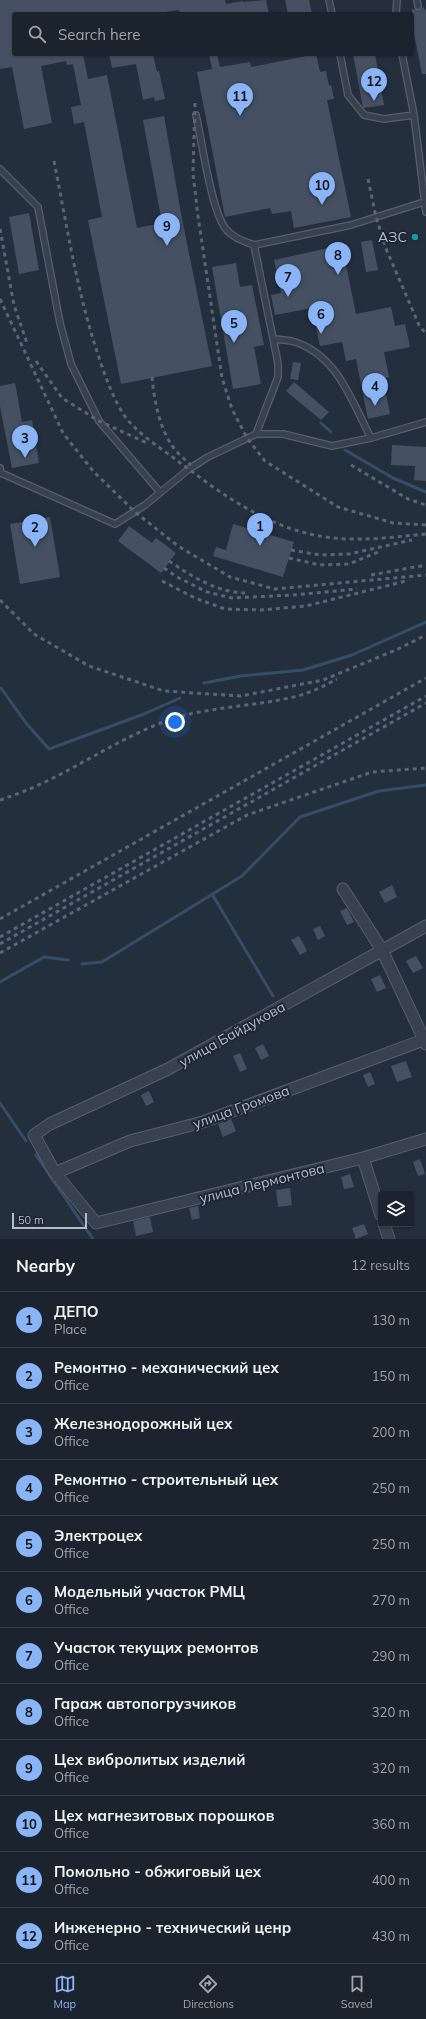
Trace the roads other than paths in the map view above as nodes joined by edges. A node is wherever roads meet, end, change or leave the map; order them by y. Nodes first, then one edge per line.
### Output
1 (329, 0) edge
2 (397, 0) edge
3 (332, 12) edge
4 (396, 12) edge
5 (340, 56) edge
6 (402, 56) edge
7 (196, 115) dead end
8 (414, 115) junction
9 (0, 169) edge
10 (424, 202) junction
11 (426, 212) edge
12 (254, 245) junction
13 (274, 339) junction
14 (426, 422) edge
15 (256, 434) junction
16 (371, 438) junction
17 (0, 468) edge
18 (159, 491) junction
19 (343, 889) dead end
20 (426, 926) edge
21 (382, 950) junction
22 (426, 1041) edge
23 (426, 1139) edge
24 (363, 1158) junction
25 (55, 1173) junction
26 (378, 1206) edge
27 (385, 1227) edge
28 (388, 1239) edge

1 - 3 lane
2 - 4 lane
5 - 8 lane
6 - 8 lane
7 - 12 lane
8 - 10 lane
9 - 18 lane
10 - 11 lane
10 - 12 lane
12 - 13 lane
13 - 15 lane
13 - 16 lane
14 - 16 lane
15 - 16 lane
15 - 18 lane
17 - 18 lane
19 - 21 street
20 - 21 street, улица Байдукова
21 - 22 street
21 - 25 street, улица Байдукова
22 - 25 street, улица Громова
23 - 24 street, улица Лермонтова
24 - 25 street, улица Лермонтова
24 - 26 street
27 - 28 street

